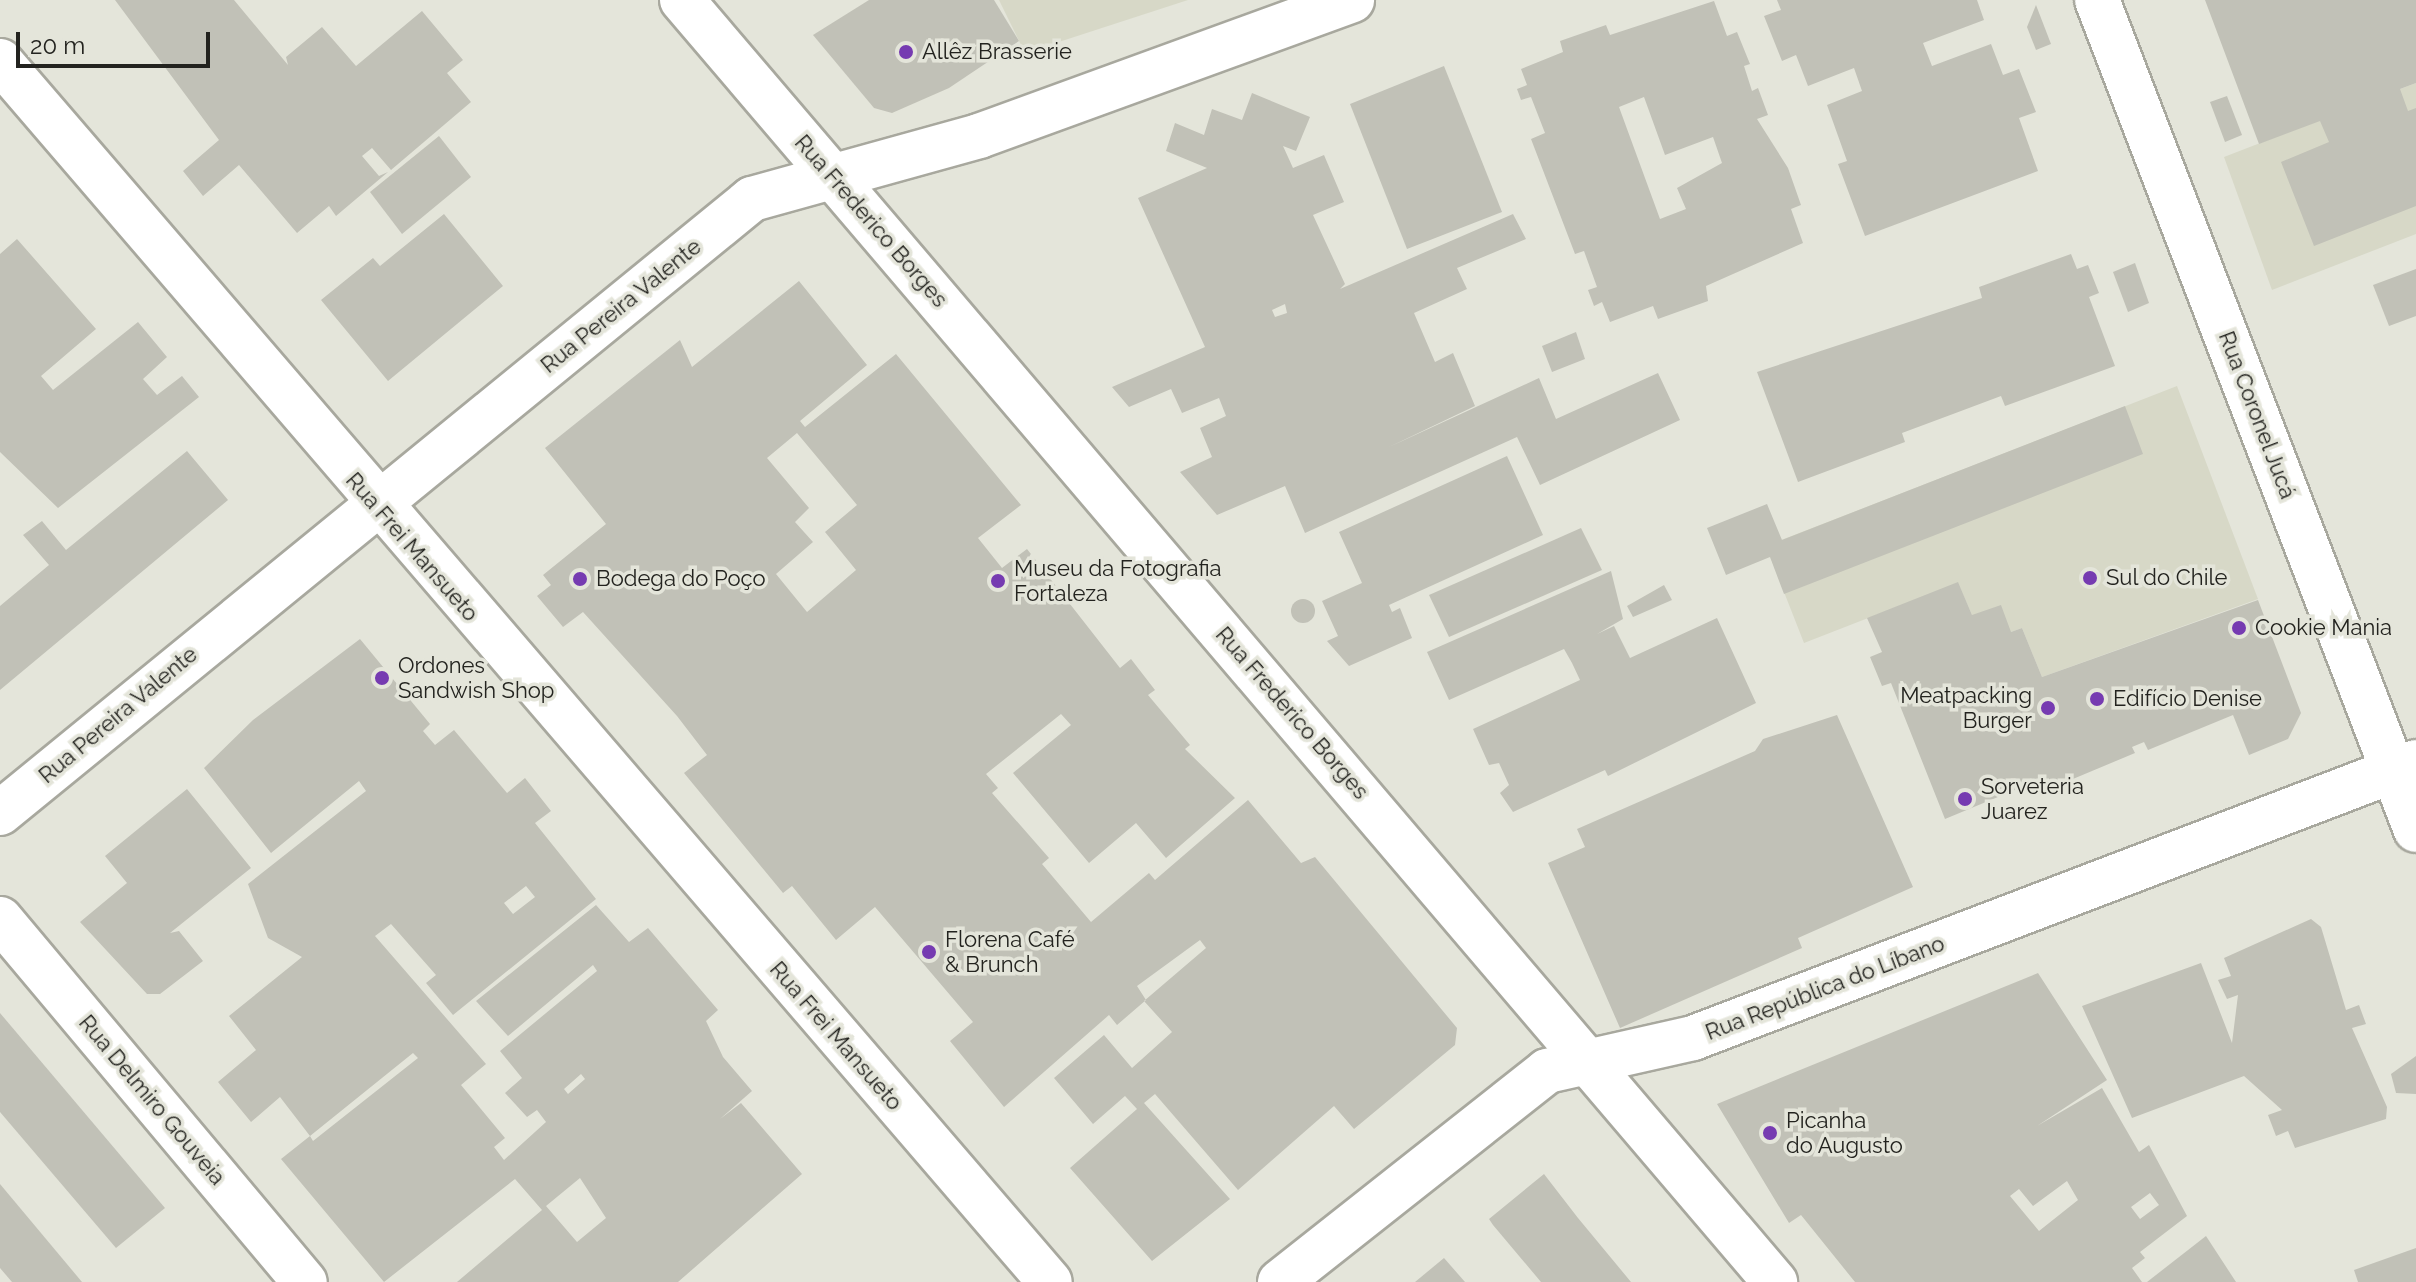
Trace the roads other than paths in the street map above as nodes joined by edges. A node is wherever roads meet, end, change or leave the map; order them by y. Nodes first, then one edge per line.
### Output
1 (682, 0) edge
2 (1352, 0) edge
3 (2097, 0) edge
4 (0, 61) edge
5 (834, 178) junction
6 (375, 503) junction
7 (2405, 766) edge
8 (0, 813) edge
9 (2416, 830) edge
10 (0, 919) edge
11 (1587, 1058) junction
12 (305, 1282) edge
13 (1050, 1282) edge
14 (1280, 1282) edge
15 (1775, 1282) edge

1 - 5 street, Rua Frederico Borges
2 - 5 street, Rua Pereira Valente
3 - 7 street, Rua Coronel Jucá
4 - 6 street, Rua Frei Mansueto
5 - 6 street, Rua Pereira Valente
5 - 11 street, Rua Frederico Borges
6 - 8 street, Rua Pereira Valente
6 - 13 street, Rua Frei Mansueto
7 - 9 street, Rua Coronel Jucá
7 - 11 street, Rua República do Líbano
10 - 12 street, Rua Delmiro Gouveia
11 - 14 street, Rua República do Líbano
11 - 15 street, Rua Frederico Borges

